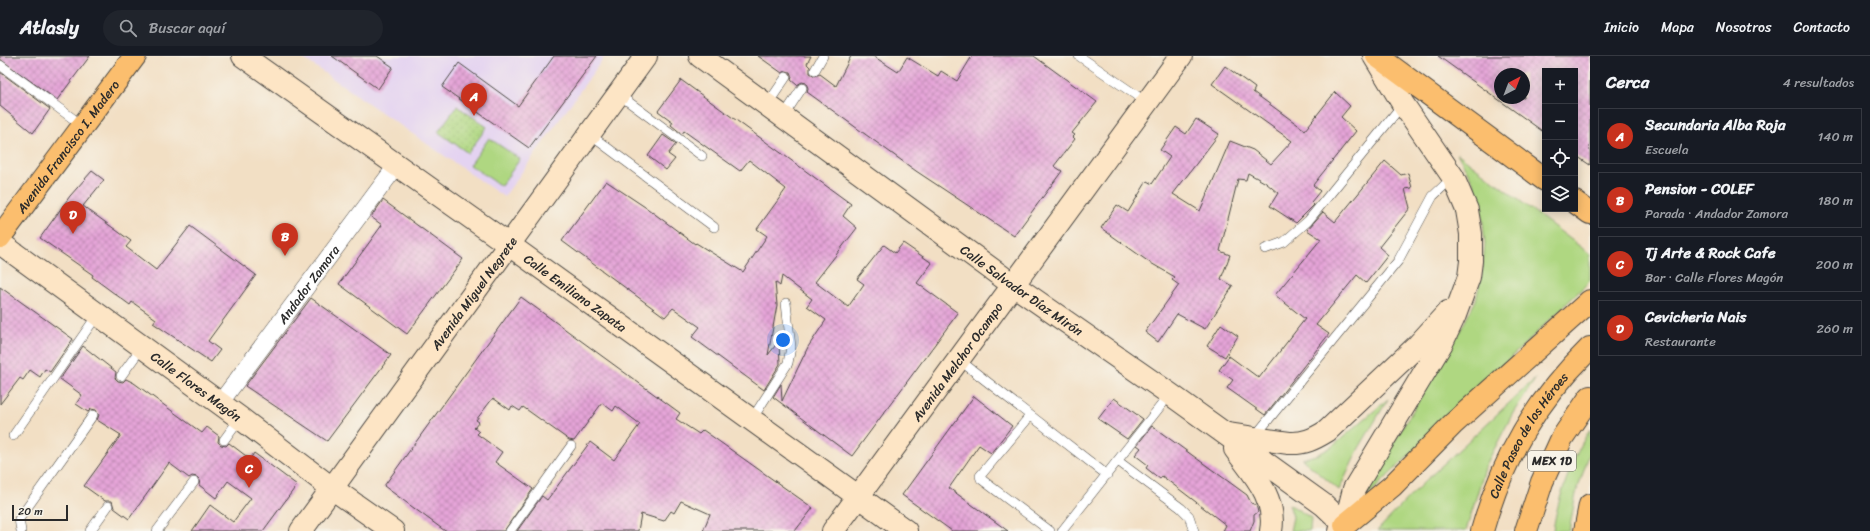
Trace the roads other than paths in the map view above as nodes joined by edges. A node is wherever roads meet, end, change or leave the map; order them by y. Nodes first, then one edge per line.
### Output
1 (135, 56) edge
2 (243, 56) edge
3 (646, 56) edge
4 (700, 56) edge
5 (823, 56) edge
6 (1079, 56) edge
7 (1180, 56) edge
8 (1374, 56) edge
9 (1377, 56) edge
10 (0, 65) edge
11 (815, 70) dead end
12 (786, 77) dead end
13 (802, 88) dead end
14 (618, 94) junction
15 (1146, 102) junction
16 (1403, 104) junction
17 (775, 112) junction
18 (83, 126) junction
19 (589, 134) junction
20 (702, 156) dead end
21 (397, 165) junction
22 (1453, 177) junction
23 (1542, 178) edge
24 (1590, 195) edge
25 (1578, 197) edge
26 (1578, 204) edge
27 (1590, 214) edge
28 (714, 227) dead end
29 (0, 237) edge
30 (0, 242) edge
31 (508, 244) junction
32 (1265, 249) dead end
33 (1012, 284) junction
34 (1462, 293) junction
35 (1590, 300) edge
36 (786, 303) dead end
37 (98, 314) junction
38 (142, 346) junction
39 (1590, 348) edge
40 (958, 359) junction
41 (121, 376) dead end
42 (1170, 394) junction
43 (1590, 397) edge
44 (220, 403) junction
45 (93, 415) dead end
46 (1030, 416) junction
47 (240, 418) junction
48 (752, 419) junction
49 (1224, 433) junction
50 (13, 436) dead end
51 (1254, 437) junction
52 (224, 440) dead end
53 (571, 446) dead end
54 (1118, 461) junction
55 (1107, 475) junction
56 (194, 482) dead end
57 (333, 489) junction
58 (859, 496) junction
59 (1590, 505) edge
60 (108, 506) dead end
61 (1345, 529) edge
62 (21, 531) edge
63 (90, 531) edge
64 (157, 531) edge
65 (301, 531) edge
66 (393, 531) edge
67 (510, 531) edge
68 (833, 531) edge
69 (906, 531) edge
70 (1050, 531) edge
71 (1062, 531) edge
72 (1194, 531) edge
73 (1271, 531) edge
74 (1482, 531) edge
75 (1526, 531) edge
76 (1585, 531) edge

1 - 18 main road, Avenida Francisco I. Madero
2 - 21 main road, Calle Emiliano Zapata
3 - 14 main road, Avenida Miguel Negrete
4 - 17 main road, Calle Salvador Díaz Mirón
5 - 11 lane
6 - 15 lane
7 - 15 main road, Avenida Melchor Ocampo
8 - 16 main road
9 - 23 main road
10 - 18 lane
12 - 17 lane
13 - 17 lane
14 - 19 main road, Avenida Miguel Negrete
14 - 20 lane
15 - 33 main road, Avenida Melchor Ocampo
16 - 22 main road
16 - 32 lane
17 - 33 main road, Calle Salvador Díaz Mirón
18 - 29 main road, Avenida Francisco I. Madero
19 - 28 lane
19 - 31 main road, Avenida Miguel Negrete
21 - 31 main road, Calle Emiliano Zapata
21 - 44 street, Andador Zamora
22 - 34 main road
22 - 51 lane
24 - 25 main road
26 - 27 main road
30 - 37 main road, Calle Flores Magón
31 - 48 main road, Calle Emiliano Zapata
31 - 57 main road, Avenida Miguel Negrete
33 - 40 main road, Avenida Melchor Ocampo
33 - 42 main road, Calle Salvador Díaz Mirón
34 - 51 main road
34 - 61 main road
35 - 61 main road
36 - 48 lane
37 - 38 main road, Calle Flores Magón
37 - 50 lane
38 - 41 lane
38 - 44 main road, Calle Flores Magón
39 - 74 main road, Calle Paseo de los Héroes
40 - 46 lane
40 - 58 main road, Avenida Melchor Ocampo
42 - 49 main road, Calle Salvador Díaz Mirón
42 - 54 lane
43 - 75 main road, MEX 1D
44 - 47 main road, Calle Flores Magón
45 - 62 lane
46 - 55 lane
46 - 70 lane
47 - 52 lane
47 - 57 main road, Calle Flores Magón
48 - 58 main road, Calle Emiliano Zapata
49 - 51 main road
49 - 61 main road, Calle Salvador Díaz Mirón
49 - 73 main road
53 - 67 lane
54 - 55 lane
54 - 72 lane
55 - 71 lane
56 - 64 lane
57 - 65 main road, Avenida Miguel Negrete
57 - 66 main road, Calle Flores Magón
58 - 68 main road, Avenida Melchor Ocampo
58 - 69 main road, Calle Emiliano Zapata
59 - 76 main road
60 - 63 lane

